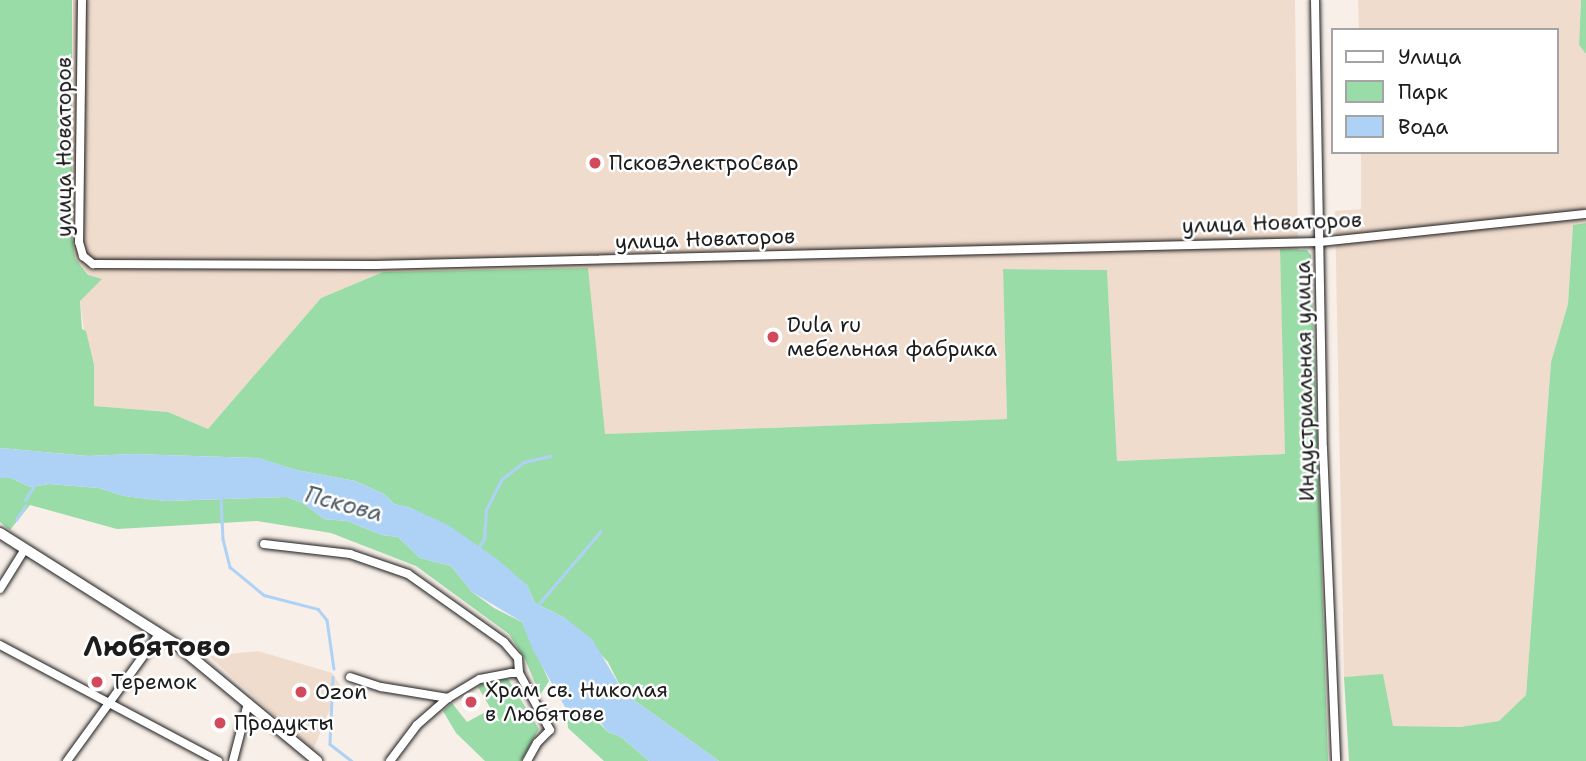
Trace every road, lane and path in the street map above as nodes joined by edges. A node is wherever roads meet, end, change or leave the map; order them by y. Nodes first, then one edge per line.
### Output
1 (82, 0) edge
2 (1315, 0) edge
3 (1586, 214) edge
4 (1319, 242) junction
5 (0, 533) edge
6 (264, 544) dead end
7 (25, 549) junction
8 (0, 589) edge
9 (160, 633) junction
10 (0, 645) edge
11 (519, 673) junction
12 (350, 677) dead end
13 (448, 698) junction
14 (108, 701) junction
15 (248, 703) junction
16 (66, 761) edge
17 (218, 761) edge
18 (233, 761) edge
19 (317, 761) edge
20 (390, 761) edge
21 (527, 761) edge
22 (1336, 761) edge

1 - 4 street, улица Новаторов
2 - 4 street, Индустриальная улица
3 - 4 street, улица Новаторов
4 - 22 street, Индустриальная улица
5 - 7 main road
6 - 11 street
7 - 8 street
7 - 9 main road
9 - 14 street
9 - 15 main road
10 - 14 street
11 - 13 street
11 - 21 street
12 - 13 street
13 - 20 street
14 - 16 street
14 - 17 street
15 - 18 street
15 - 19 main road

